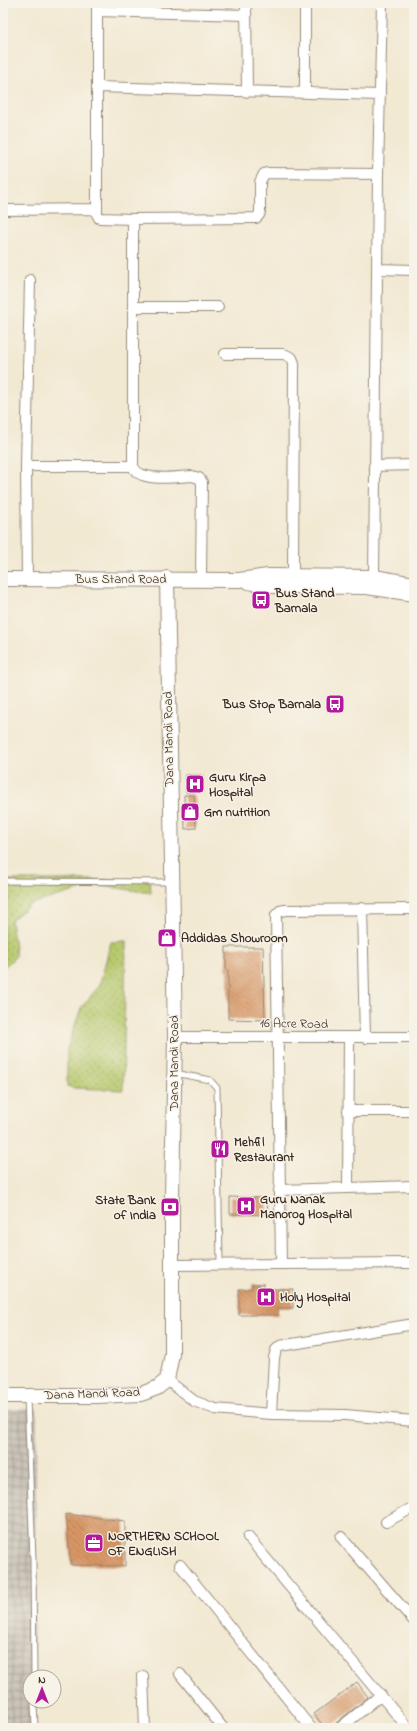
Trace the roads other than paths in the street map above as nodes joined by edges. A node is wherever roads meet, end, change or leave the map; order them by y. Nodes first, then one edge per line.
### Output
1 (246, 3) edge
2 (305, 3) edge
3 (382, 3) edge
4 (97, 7) edge
5 (246, 15) junction
6 (98, 87) junction
7 (247, 92) junction
8 (305, 93) junction
9 (380, 95) junction
10 (378, 174) junction
11 (98, 209) junction
12 (3, 210) edge
13 (133, 219) junction
14 (377, 269) junction
15 (414, 270) edge
16 (30, 280) dead end
17 (133, 307) junction
18 (218, 307) dead end
19 (225, 354) dead end
20 (414, 465) edge
21 (26, 466) junction
22 (133, 466) junction
23 (374, 466) junction
24 (293, 576) junction
25 (374, 577) junction
26 (167, 578) junction
27 (3, 579) edge
28 (27, 579) junction
29 (201, 579) junction
30 (239, 580) junction
31 (414, 584) edge
32 (414, 594) edge
33 (3, 881) edge
34 (172, 882) junction
35 (362, 908) junction
36 (414, 909) edge
37 (175, 1037) junction
38 (277, 1037) junction
39 (414, 1037) edge
40 (349, 1038) junction
41 (365, 1038) junction
42 (175, 1073) junction
43 (348, 1111) junction
44 (414, 1111) edge
45 (414, 1186) edge
46 (348, 1188) junction
47 (279, 1190) junction
48 (281, 1263) junction
49 (414, 1263) edge
50 (220, 1264) junction
51 (172, 1265) junction
52 (414, 1324) edge
53 (167, 1380) junction
54 (3, 1396) edge
55 (27, 1396) junction
56 (270, 1414) junction
57 (414, 1421) edge
58 (414, 1507) edge
59 (386, 1522) dead end
60 (248, 1537) dead end
61 (341, 1537) dead end
62 (180, 1566) dead end
63 (414, 1621) edge
64 (34, 1669) edge
65 (180, 1674) dead end
66 (143, 1676) dead end
67 (381, 1695) junction
68 (34, 1709) edge
69 (35, 1728) edge
70 (145, 1728) edge
71 (223, 1728) edge
72 (311, 1728) edge
73 (340, 1728) edge
74 (408, 1728) edge

1 - 5 street
2 - 8 street
3 - 9 street
4 - 5 street
4 - 6 street
5 - 7 street
6 - 7 street
6 - 11 street
7 - 8 street
8 - 9 street
9 - 10 street
10 - 13 street
10 - 14 street
11 - 12 street
11 - 13 street
13 - 17 street
14 - 15 street
14 - 23 street
16 - 21 street
17 - 18 street
17 - 22 street
19 - 24 street
20 - 23 street
21 - 22 street
21 - 28 street
22 - 29 street
23 - 25 street
24 - 25 street, Bus Stand Road
24 - 30 street, Bus Stand Road
25 - 31 street, Bus Stand Road
26 - 28 street, Bus Stand Road
26 - 29 street, Bus Stand Road
26 - 34 street, Dana Mandi Road
27 - 28 street, Bus Stand Road
29 - 30 street, Bus Stand Road
30 - 32 street, Bus Stand Road
33 - 34 lane
34 - 37 street, Dana Mandi Road
35 - 36 street
35 - 38 street
35 - 41 street
37 - 38 street, 16 Acre Road
37 - 42 street, Dana Mandi Road
38 - 40 street, 16 Acre Road
38 - 47 street
39 - 41 street, 16 Acre Road
40 - 41 street, 16 Acre Road
40 - 43 street
42 - 50 lane
42 - 51 street, Dana Mandi Road
43 - 44 street
43 - 46 street
45 - 46 street
46 - 47 street
47 - 48 street
48 - 49 street
48 - 50 street
50 - 51 street
51 - 53 street, Dana Mandi Road
52 - 56 street
53 - 55 street, Dana Mandi Road
53 - 56 street
54 - 55 street, Dana Mandi Road
55 - 64 lane
56 - 57 street
58 - 59 street
60 - 67 street
61 - 63 street
62 - 72 street
65 - 71 street
66 - 70 street
67 - 73 street
67 - 74 street
68 - 69 lane

